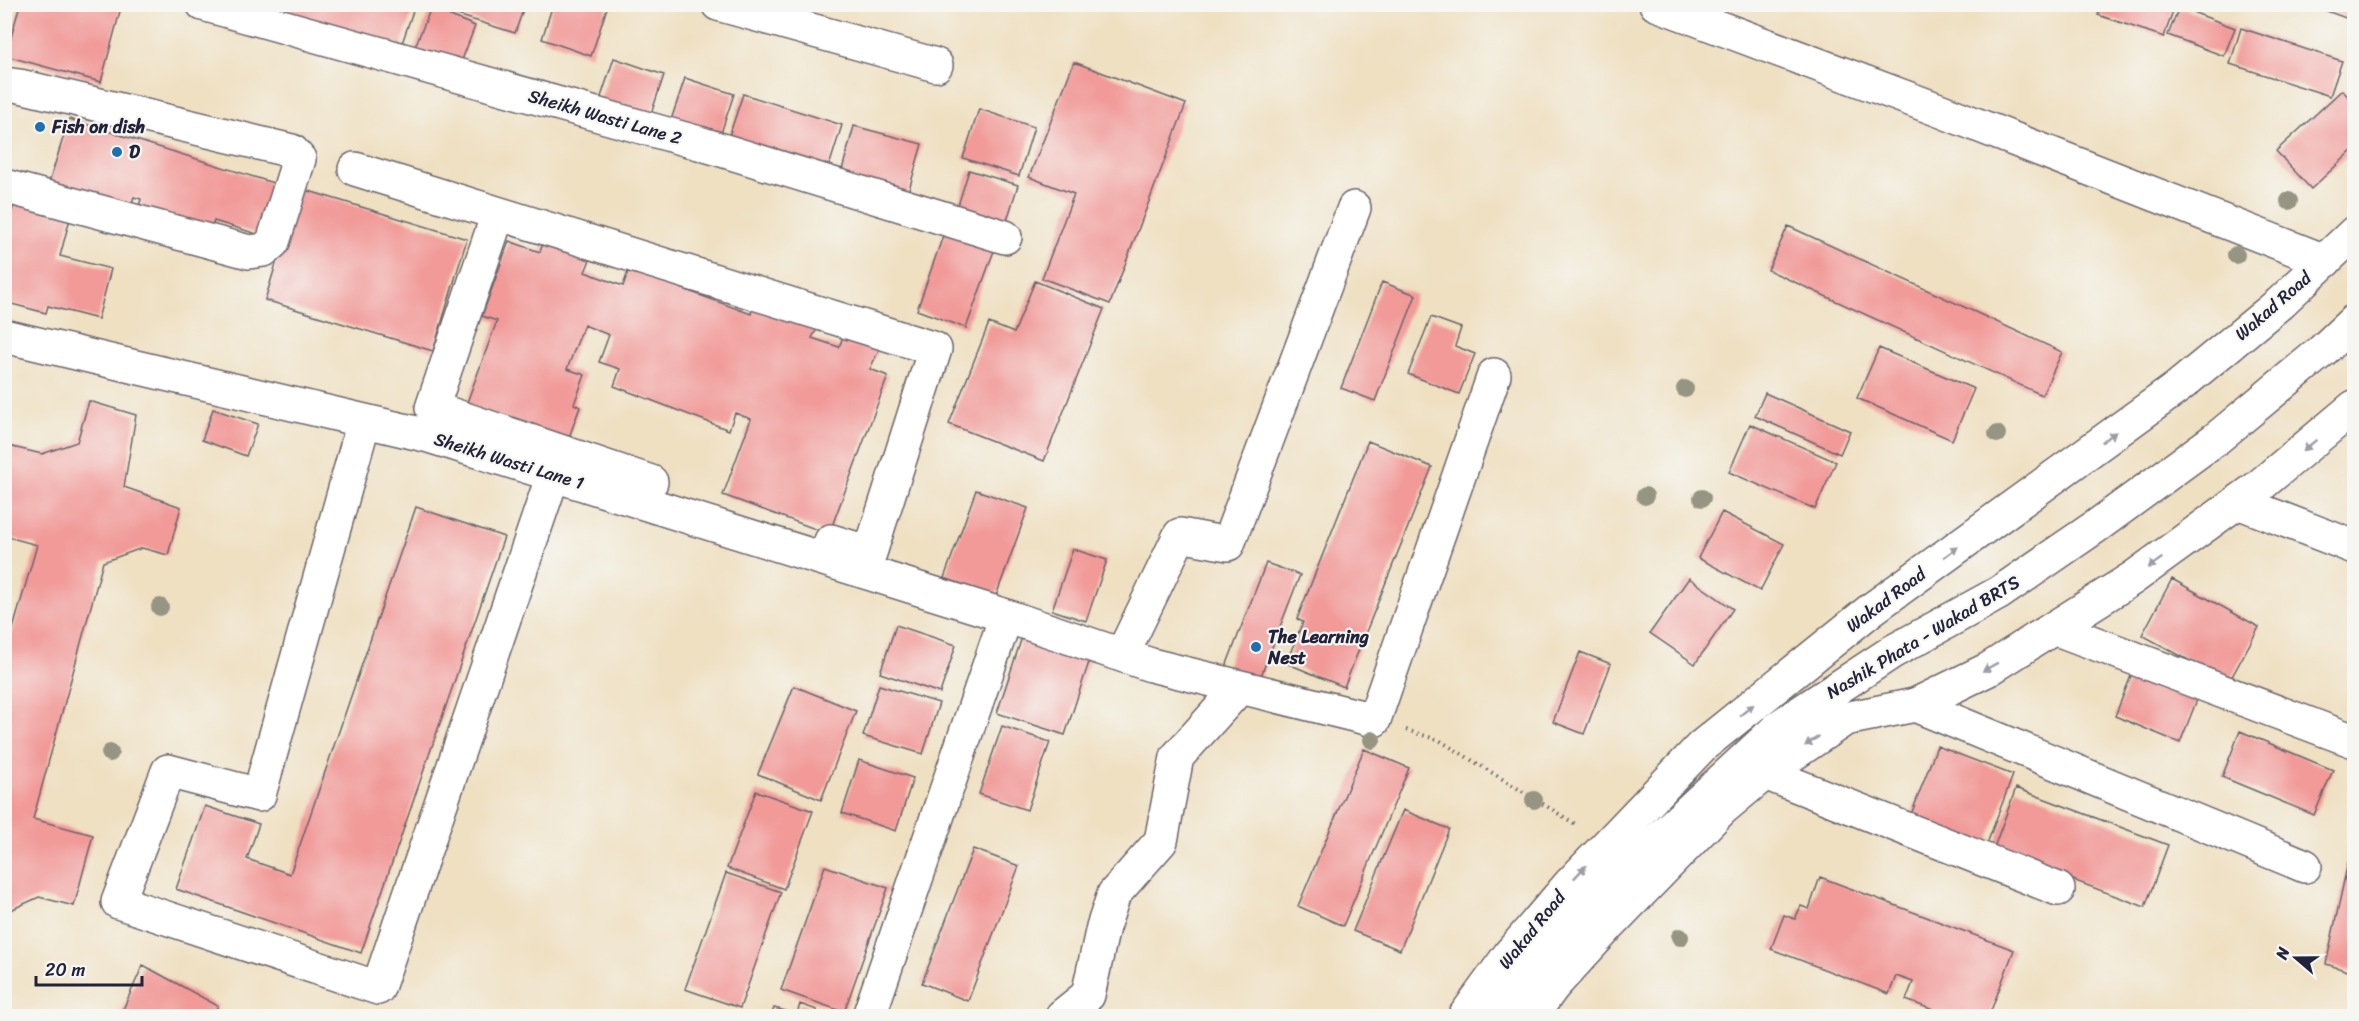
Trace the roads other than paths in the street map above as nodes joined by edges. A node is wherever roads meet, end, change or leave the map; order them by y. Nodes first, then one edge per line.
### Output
1 (203, 4) edge
2 (718, 4) edge
3 (1656, 4) edge
4 (936, 65) dead end
5 (4, 84) edge
6 (355, 170) dead end
7 (4, 186) edge
8 (1354, 207) dead end
9 (498, 214) junction
10 (2355, 233) edge
11 (1005, 237) dead end
12 (2325, 261) junction
13 (2355, 321) edge
14 (4, 336) edge
15 (1494, 375) dead end
16 (2351, 414) edge
17 (364, 421) junction
18 (428, 421) junction
19 (553, 475) junction
20 (2238, 502) junction
21 (2355, 547) edge
22 (867, 562) junction
23 (1006, 616) junction
24 (2054, 628) junction
25 (1122, 655) junction
26 (1240, 687) junction
27 (1915, 705) junction
28 (2355, 741) edge
29 (1765, 773) junction
30 (2305, 866) dead end
31 (2058, 889) dead end
32 (869, 1017) edge
33 (1062, 1017) edge
34 (1465, 1017) edge
35 (1503, 1017) edge
36 (1531, 1017) edge

1 - 11 street, Sheikh Wasti Lane 2
2 - 4 street
3 - 12 street
5 - 7 street
6 - 9 street
8 - 25 street
9 - 18 street
9 - 22 street
10 - 12 street, Wakad Road
34 -> 12 street, Wakad Road
13 - 35 street, Nashik Phata - Wakad BRTS
14 - 17 street, Sheikh Wasti Lane 1
15 - 26 street, Sheikh Wasti Lane 1
16 -> 20 street
17 - 18 street, Sheikh Wasti Lane 1
17 - 19 street
18 - 19 street, Sheikh Wasti Lane 1
18 - 22 street
19 - 22 street, Sheikh Wasti Lane 1
20 - 21 street
20 -> 24 street
22 - 23 street, Sheikh Wasti Lane 1
23 - 25 street, Sheikh Wasti Lane 1
23 - 32 street
24 -> 27 street
24 - 28 street
25 - 26 street, Sheikh Wasti Lane 1
26 - 33 street
27 -> 29 street
27 - 30 street
29 - 31 street
29 - 36 street

